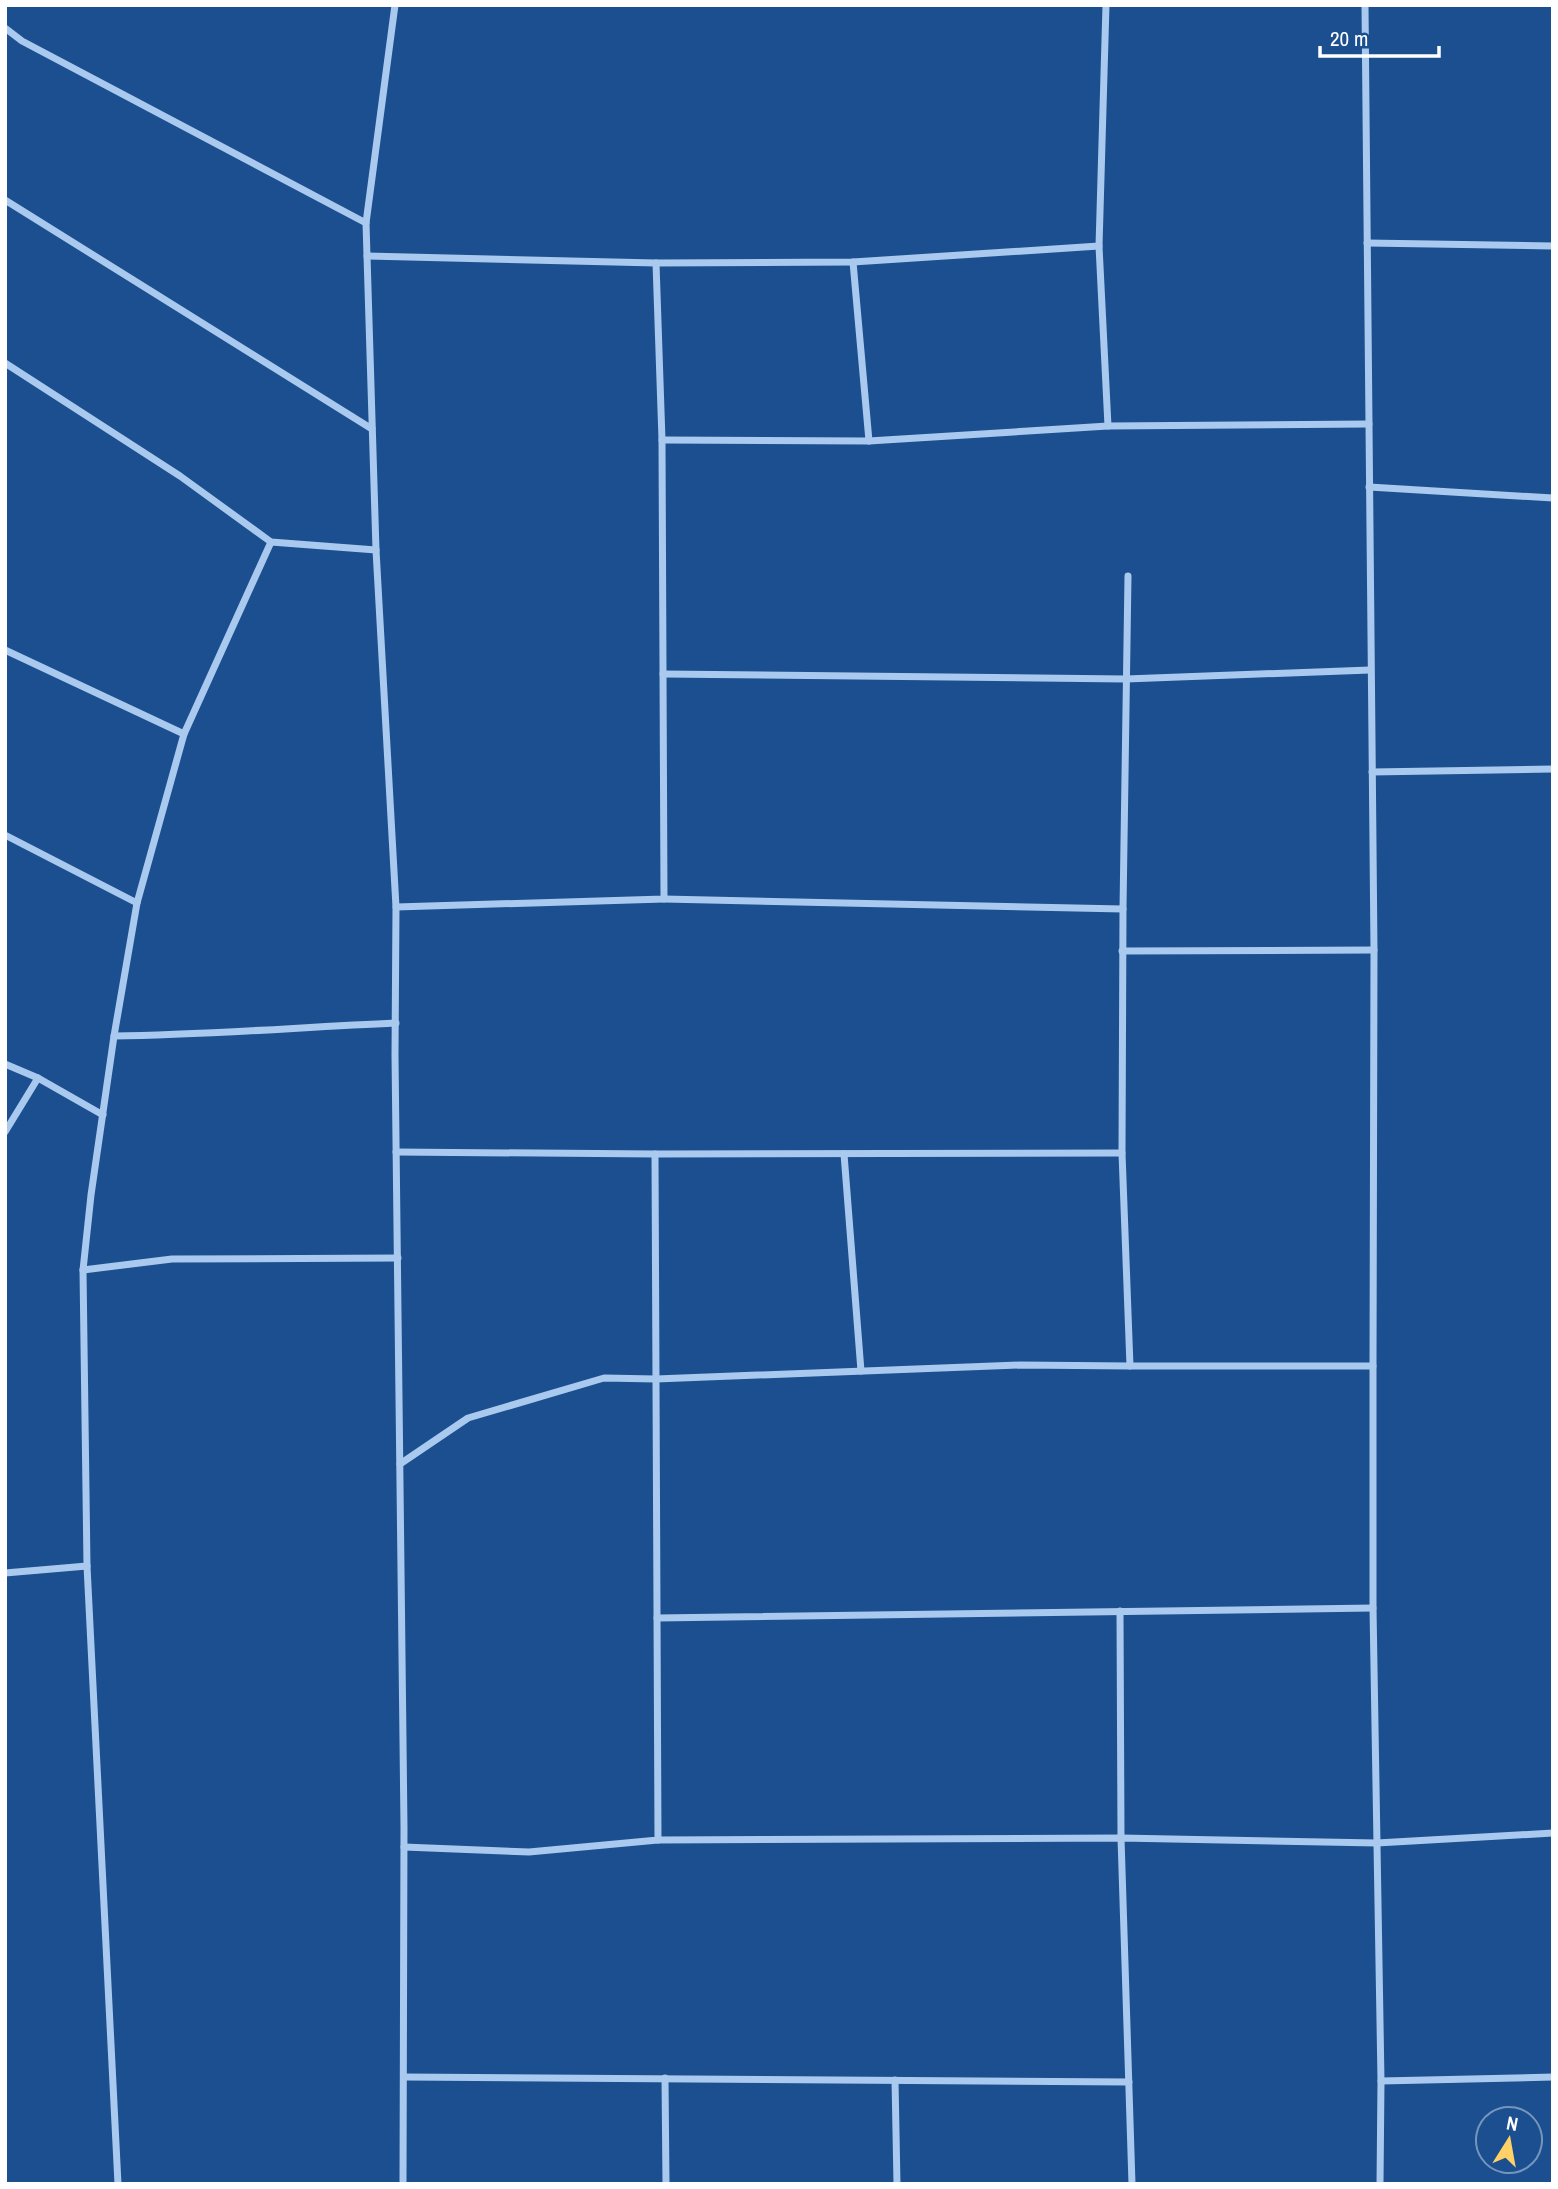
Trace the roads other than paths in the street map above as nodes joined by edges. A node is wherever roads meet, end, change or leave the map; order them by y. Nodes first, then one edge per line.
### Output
1 (395, 5) edge
2 (1106, 5) edge
3 (1365, 5) edge
4 (5, 28) edge
5 (5, 200) edge
6 (366, 223) junction
7 (1367, 243) junction
8 (1099, 246) junction
9 (1553, 246) edge
10 (367, 256) junction
11 (853, 262) junction
12 (656, 263) junction
13 (5, 363) edge
14 (1369, 424) junction
15 (1108, 426) junction
16 (372, 429) junction
17 (662, 440) junction
18 (869, 441) junction
19 (1369, 487) junction
20 (1553, 498) edge
21 (271, 542) junction
22 (376, 550) junction
23 (1128, 576) dead end
24 (5, 650) edge
25 (1370, 670) junction
26 (663, 674) junction
27 (1126, 679) junction
28 (184, 734) junction
29 (1553, 769) edge
30 (1372, 772) junction
31 (5, 835) edge
32 (664, 899) junction
33 (137, 903) junction
34 (396, 907) junction
35 (1123, 909) junction
36 (1374, 950) junction
37 (1122, 951) junction
38 (396, 1023) junction
39 (114, 1037) junction
40 (5, 1064) edge
41 (38, 1078) junction
42 (103, 1115) junction
43 (5, 1132) edge
44 (396, 1152) junction
45 (1122, 1153) junction
46 (655, 1154) junction
47 (844, 1154) junction
48 (398, 1258) junction
49 (83, 1270) junction
50 (1130, 1366) junction
51 (1373, 1366) junction
52 (861, 1371) junction
53 (656, 1379) junction
54 (400, 1464) junction
55 (87, 1566) junction
56 (5, 1573) edge
57 (1373, 1608) junction
58 (1120, 1611) junction
59 (657, 1618) junction
60 (1553, 1833) edge
61 (1121, 1838) junction
62 (658, 1840) junction
63 (1377, 1843) junction
64 (404, 1847) junction
65 (404, 2077) junction
66 (1553, 2077) edge
67 (665, 2078) junction
68 (895, 2080) junction
69 (1381, 2081) junction
70 (1129, 2082) junction
71 (118, 2184) edge
72 (403, 2184) edge
73 (666, 2184) edge
74 (897, 2184) edge
75 (1132, 2184) edge
76 (1380, 2184) edge

1 - 6 street
2 - 8 street
3 - 7 street
4 - 6 street
5 - 16 street
6 - 10 street
7 - 9 street
7 - 14 street
8 - 11 street
8 - 15 street
10 - 12 street
10 - 16 street
11 - 12 street
11 - 18 street
12 - 17 street
13 - 21 street
14 - 15 street
14 - 19 street
15 - 18 street
16 - 22 street
17 - 18 street
17 - 26 street
19 - 20 street
19 - 25 street
21 - 22 street
21 - 28 street
22 - 34 street
23 - 27 street
24 - 28 street
25 - 27 street
25 - 30 street
26 - 27 street
26 - 32 street
27 - 35 street
28 - 33 street
29 - 30 street
30 - 36 street
31 - 33 street
32 - 34 street
32 - 35 street
33 - 39 street
34 - 38 street
35 - 37 street
36 - 37 street
36 - 51 street
37 - 45 street
38 - 39 street
38 - 44 street
39 - 42 street
40 - 41 street
41 - 42 street
41 - 43 street
42 - 49 street
44 - 46 street
44 - 48 street
45 - 47 street
45 - 50 street
46 - 47 street
46 - 53 street
47 - 52 street
48 - 49 street
48 - 54 street
49 - 55 street
50 - 51 street
50 - 52 street
51 - 57 street
52 - 53 street
53 - 54 street
53 - 59 street
54 - 64 street
55 - 56 street
55 - 71 street
57 - 58 street
57 - 63 street
58 - 59 street
58 - 61 street
59 - 62 street
60 - 63 street
61 - 62 street
61 - 63 street
61 - 70 street
62 - 64 street
63 - 69 street
64 - 65 street
65 - 67 street
65 - 72 street
66 - 69 street
67 - 68 street
67 - 73 street
68 - 70 street
68 - 74 street
69 - 76 street
70 - 75 street

